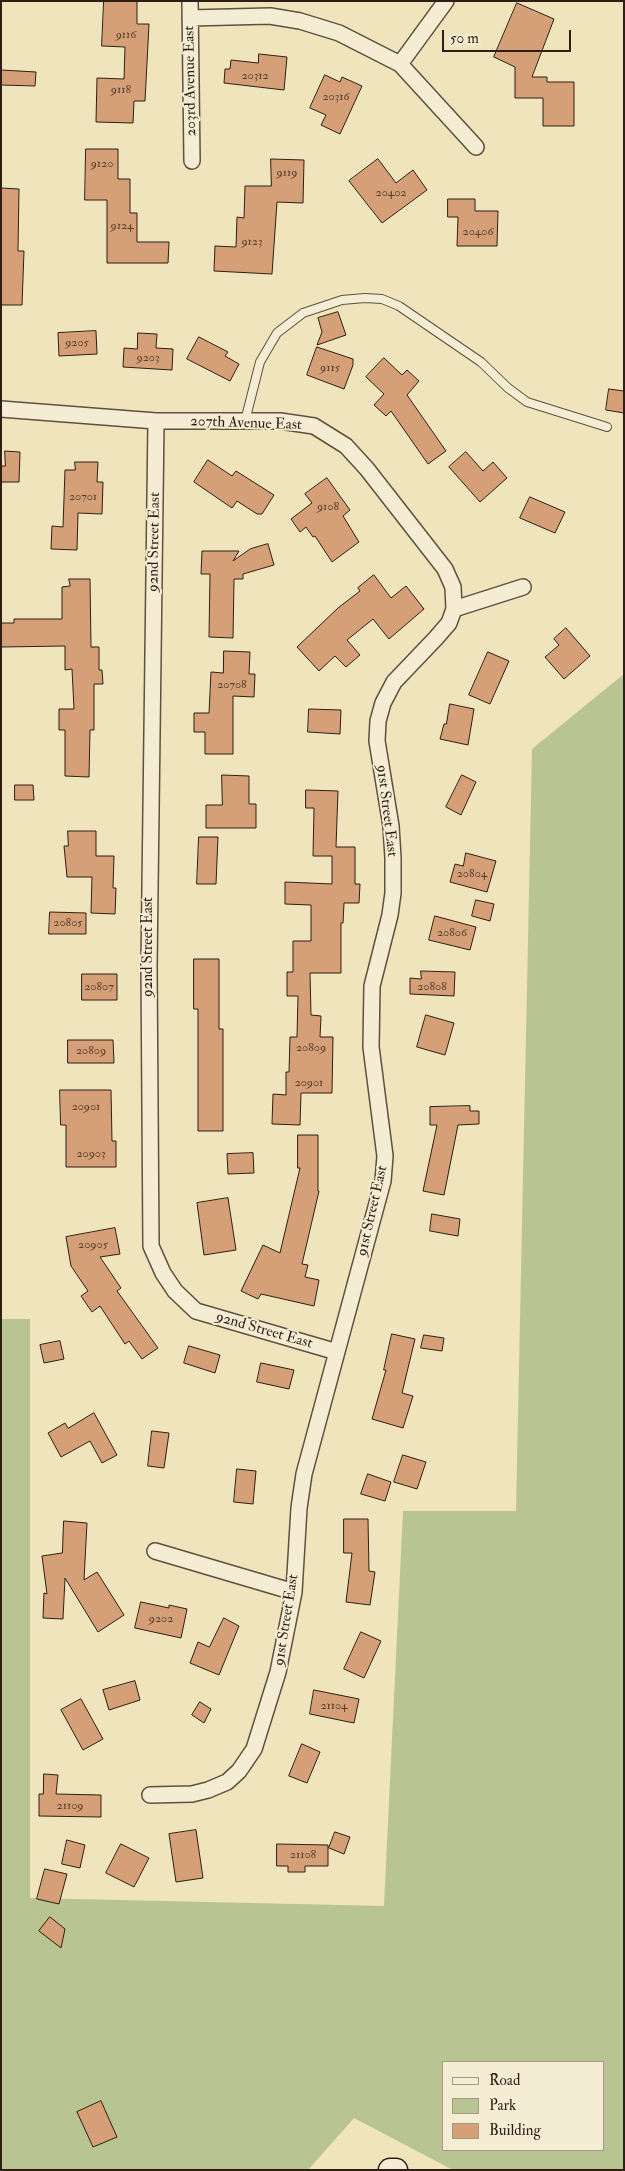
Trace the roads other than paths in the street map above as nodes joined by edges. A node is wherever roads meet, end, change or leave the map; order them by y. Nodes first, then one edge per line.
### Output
1 (190, 1) edge
2 (446, 1) edge
3 (190, 18) junction
4 (400, 64) junction
5 (476, 147) dead end
6 (192, 162) dead end
7 (1, 410) edge
8 (156, 421) junction
9 (245, 422) junction
10 (607, 427) dead end
11 (523, 587) dead end
12 (454, 609) junction
13 (337, 1352) junction
14 (155, 1551) dead end
15 (294, 1592) junction
16 (150, 1795) dead end
17 (390, 2170) edge
18 (396, 2170) edge

1 - 3 street, 203rd Avenue East
2 - 4 street
3 - 4 street
3 - 6 street, 203rd Avenue East
4 - 5 street
7 - 8 street, 207th Avenue East
8 - 9 street, 207th Avenue East
8 - 13 street, 92nd Street East
9 - 10 lane
9 - 12 street, 207th Avenue East
11 - 12 street
12 - 13 street, 91st Street East
13 - 15 street, 91st Street East
14 - 15 street
15 - 16 street, 91st Street East
17 - 18 street

